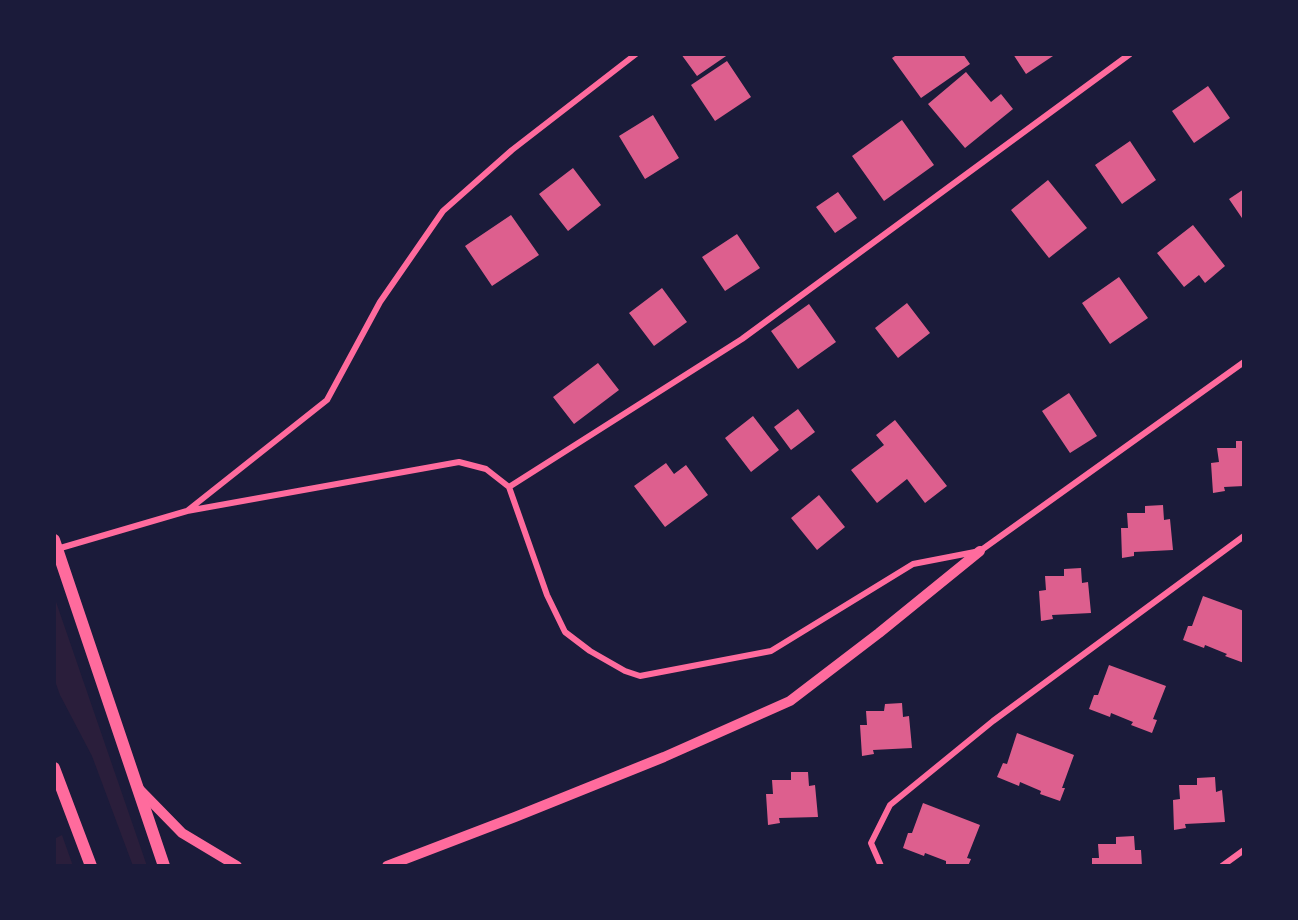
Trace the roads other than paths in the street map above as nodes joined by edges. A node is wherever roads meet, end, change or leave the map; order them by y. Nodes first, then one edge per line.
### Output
1 (636, 54) edge
2 (1130, 54) edge
3 (1244, 362) edge
4 (509, 487) junction
5 (187, 512) junction
6 (1244, 536) edge
7 (56, 544) edge
8 (980, 551) junction
9 (54, 768) edge
10 (138, 789) junction
11 (1244, 850) edge
12 (91, 866) edge
13 (164, 866) edge
14 (237, 866) edge
15 (387, 866) edge
16 (882, 866) edge
17 (1222, 866) edge

1 - 5 street
2 - 4 street
3 - 8 street
4 - 5 street
4 - 8 street
5 - 7 street
6 - 16 street
7 - 10 main road
8 - 15 street
9 - 12 main road
10 - 13 main road
10 - 14 street
11 - 17 street

